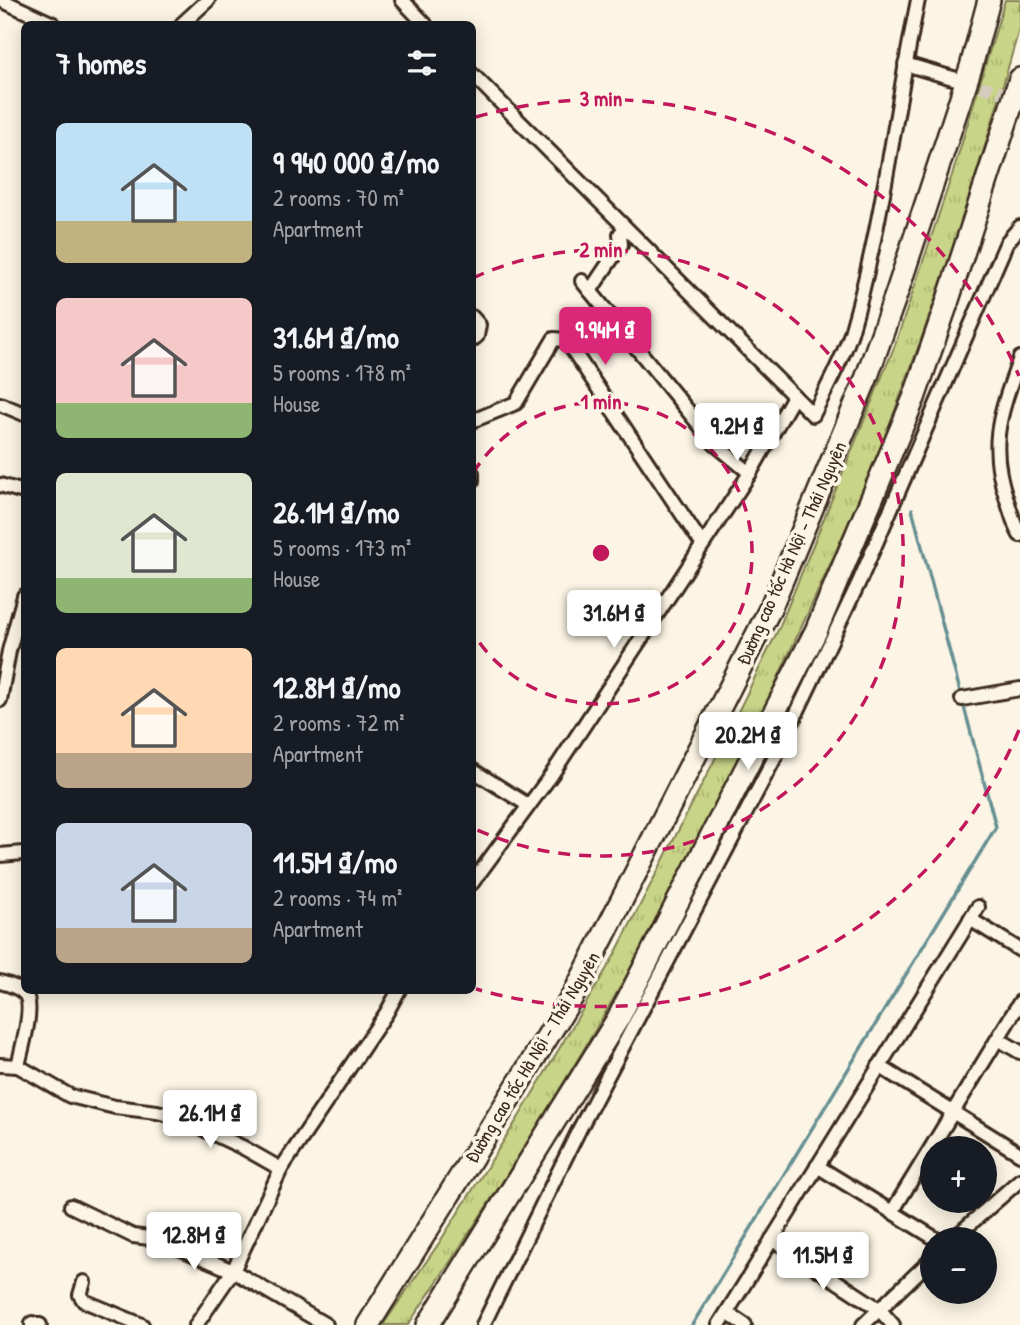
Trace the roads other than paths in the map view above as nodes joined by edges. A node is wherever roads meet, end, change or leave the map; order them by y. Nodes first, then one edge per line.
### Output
1 (1, 0) edge
2 (208, 0) edge
3 (402, 0) edge
4 (918, 0) edge
5 (989, 0) edge
6 (46, 21) edge
7 (184, 21) edge
8 (422, 21) edge
9 (905, 64) junction
10 (476, 78) edge
11 (1020, 79) edge
12 (963, 81) tunnel mouth
13 (1020, 227) edge
14 (625, 228) junction
15 (1020, 358) edge
16 (794, 396) junction
17 (0, 404) edge
18 (21, 413) edge
19 (476, 419) edge
20 (750, 473) junction
21 (0, 485) edge
22 (21, 491) edge
23 (1020, 535) edge
24 (702, 544) junction
25 (21, 608) edge
26 (1020, 689) edge
27 (962, 698) dead end
28 (0, 700) edge
29 (476, 773) edge
30 (528, 806) junction
31 (21, 853) edge
32 (0, 855) edge
33 (476, 878) edge
34 (978, 907) dead end
35 (970, 919) junction
36 (1020, 950) edge
37 (0, 982) edge
38 (21, 991) edge
39 (26, 994) edge
40 (397, 994) edge
41 (1020, 1002) edge
42 (998, 1039) junction
43 (1020, 1052) edge
44 (0, 1065) edge
45 (18, 1066) junction
46 (880, 1066) junction
47 (953, 1112) junction
48 (1020, 1154) edge
49 (817, 1166) junction
50 (281, 1169) junction
51 (1020, 1180) edge
52 (71, 1206) dead end
53 (892, 1212) junction
54 (967, 1227) edge
55 (920, 1229) edge
56 (772, 1239) junction
57 (920, 1270) edge
58 (233, 1271) junction
59 (84, 1282) dead end
60 (879, 1309) junction
61 (727, 1313) junction
62 (32, 1325) edge
63 (40, 1325) edge
64 (142, 1325) edge
65 (195, 1325) edge
66 (326, 1325) edge
67 (368, 1325) edge
68 (428, 1325) edge
69 (483, 1325) edge
70 (719, 1325) edge
71 (745, 1325) edge
72 (863, 1325) edge
73 (893, 1325) edge

1 - 6 street
2 - 7 street
3 - 8 street
4 - 9 street
5 - 67 highway, Đường cao tốc Hà Nội - Thái Nguyên
9 - 12 street
9 - 16 street
10 - 14 street
11 - 68 highway
13 - 69 street
14 - 16 street
14 - 20 street
15 - 23 street
16 - 20 street
17 - 18 street
19 - 24 street
20 - 24 street
21 - 22 street
24 - 30 street
25 - 28 street
26 - 27 street
29 - 30 street
30 - 33 street
31 - 32 street
34 - 35 street
35 - 36 street
35 - 46 street
37 - 38 street
39 - 45 street
40 - 50 street
41 - 42 street
42 - 43 street
42 - 47 street
44 - 45 street
45 - 50 street
46 - 47 street
46 - 49 street
47 - 48 street
47 - 53 street
49 - 53 street
49 - 56 street
50 - 58 street
51 - 54 street
52 - 58 street
53 - 55 street
56 - 60 street
56 - 61 street
57 - 60 street
58 - 65 street
58 - 66 street
59 - 64 street
60 - 72 street
60 - 73 street
61 - 70 street
61 - 71 street
62 - 63 street

